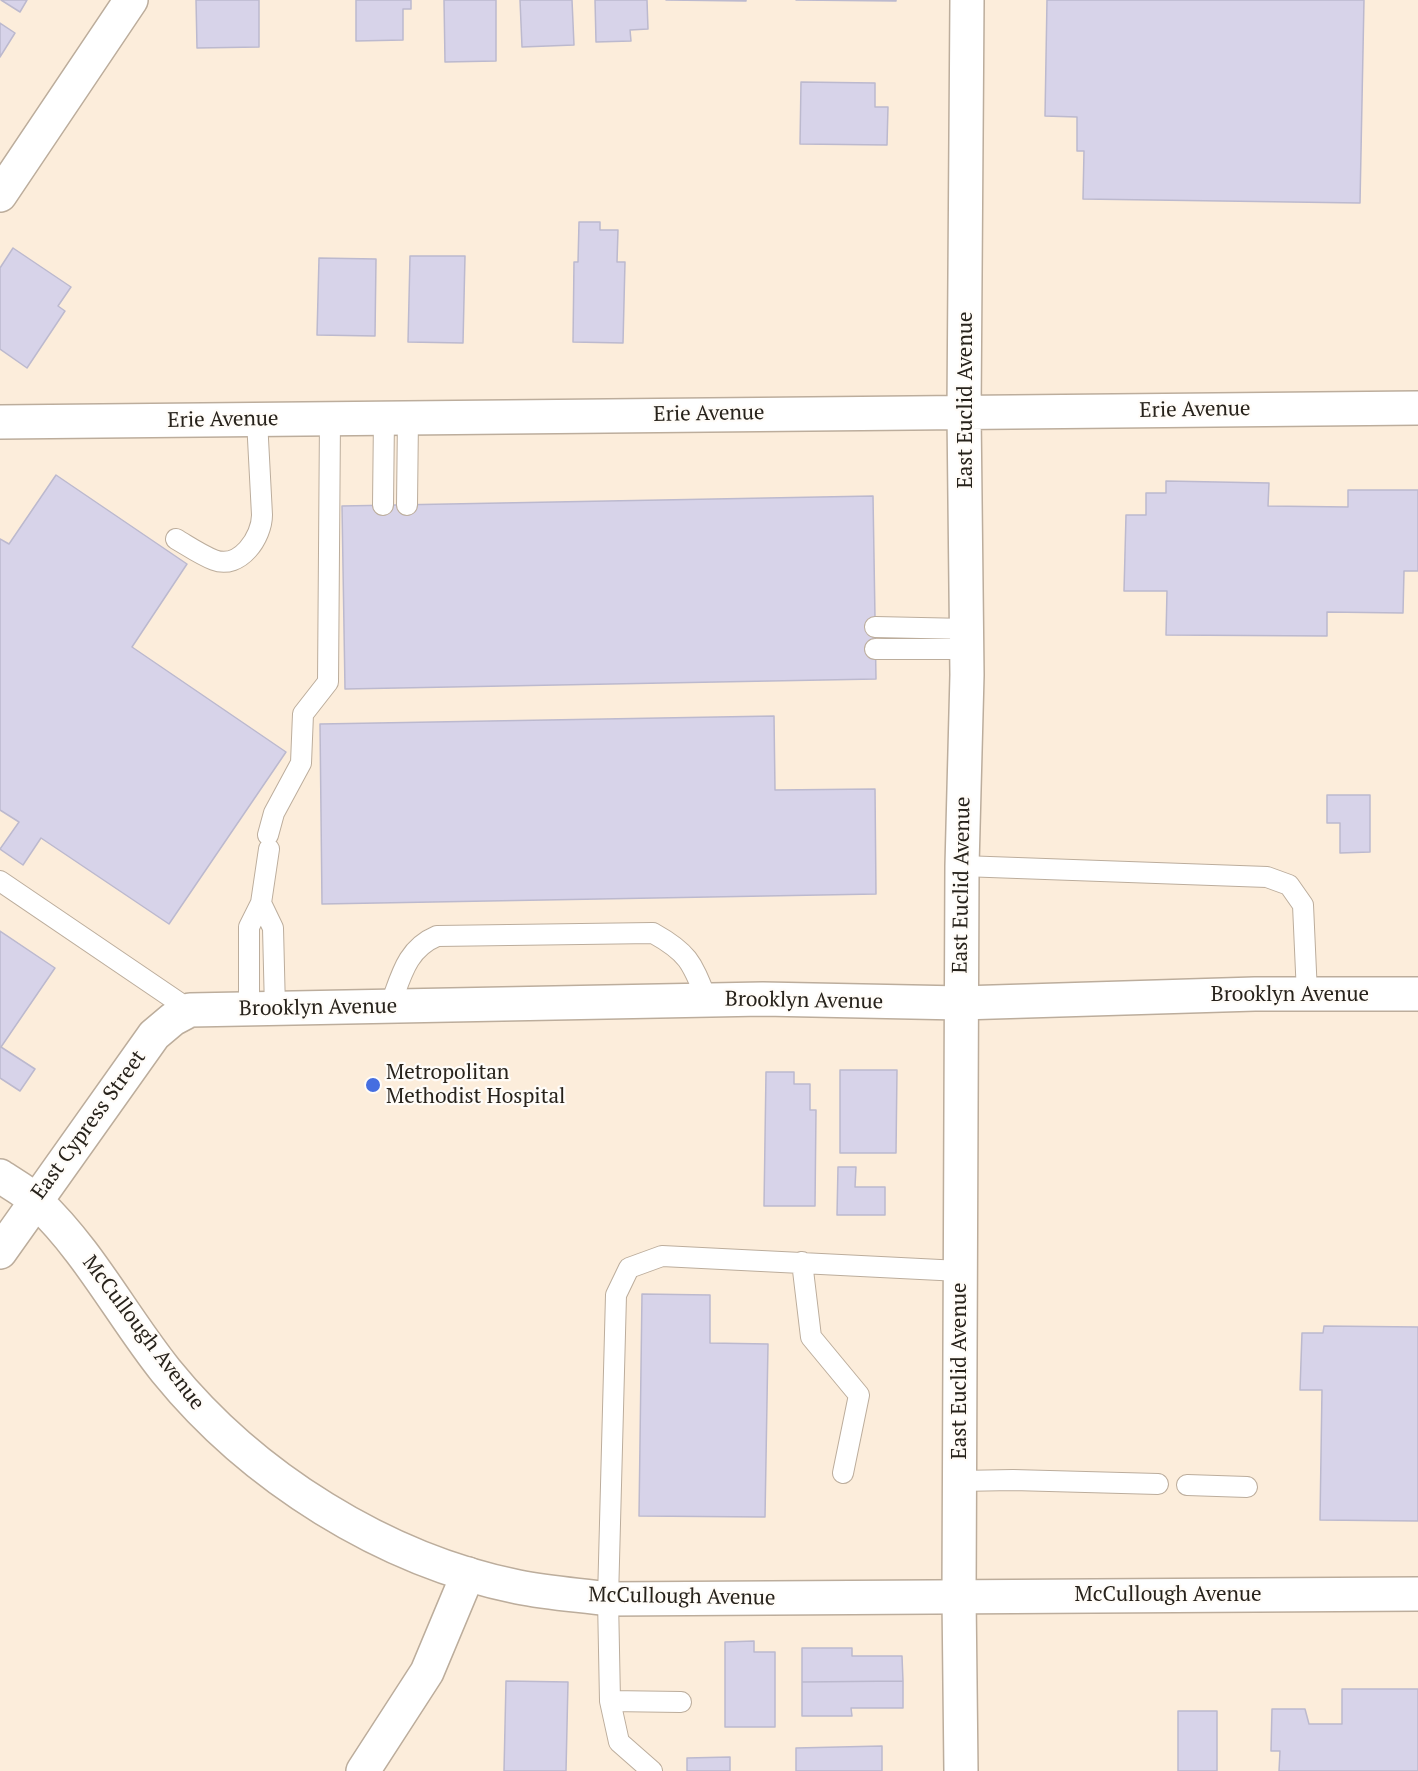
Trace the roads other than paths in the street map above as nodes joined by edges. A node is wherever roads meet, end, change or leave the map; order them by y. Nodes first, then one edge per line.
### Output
1 (131, 0) edge
2 (967, 0) edge
3 (0, 195) edge
4 (1418, 408) edge
5 (964, 412) junction
6 (396, 417) junction
7 (330, 418) junction
8 (257, 420) junction
9 (0, 422) edge
10 (383, 505) dead end
11 (407, 505) dead end
12 (176, 539) dead end
13 (875, 627) dead end
14 (967, 639) junction
15 (875, 649) dead end
16 (962, 866) junction
17 (0, 881) edge
18 (1307, 994) junction
19 (1418, 994) edge
20 (707, 1000) junction
21 (961, 1003) junction
22 (390, 1006) junction
23 (262, 1009) junction
24 (190, 1011) junction
25 (0, 1176) edge
26 (35, 1200) junction
27 (0, 1251) edge
28 (802, 1262) junction
29 (960, 1271) junction
30 (843, 1473) dead end
31 (959, 1481) junction
32 (1158, 1484) dead end
33 (1187, 1485) dead end
34 (1247, 1487) dead end
35 (468, 1574) junction
36 (1418, 1594) edge
37 (959, 1596) junction
38 (608, 1599) junction
39 (610, 1701) junction
40 (681, 1702) dead end
41 (363, 1771) edge
42 (652, 1771) edge
43 (961, 1771) edge

1 - 3 street
2 - 5 street, East Euclid Avenue
4 - 5 street, Erie Avenue
5 - 6 street, Erie Avenue
5 - 14 street, East Euclid Avenue
6 - 7 street, Erie Avenue
6 - 10 lane
6 - 11 lane
7 - 8 street, Erie Avenue
7 - 23 lane
8 - 9 street, Erie Avenue
8 - 12 lane
13 - 14 lane
14 - 15 lane
14 - 16 street, East Euclid Avenue
16 - 18 lane
16 - 21 street, East Euclid Avenue
17 - 24 lane
18 - 19 street, Brooklyn Avenue
18 - 21 street, Brooklyn Avenue
20 - 21 street, Brooklyn Avenue
20 - 22 street, Brooklyn Avenue
20 - 22 lane
21 - 29 street, East Euclid Avenue
22 - 23 street, Brooklyn Avenue
23 - 24 street, Brooklyn Avenue
24 - 26 street, East Cypress Street
25 - 26 street, McCullough Avenue
26 - 27 street, East Cypress Street
26 - 35 street, McCullough Avenue
28 - 29 lane
28 - 30 lane
28 - 38 lane
29 - 31 street, East Euclid Avenue
31 - 32 lane
31 - 37 street, East Euclid Avenue
33 - 34 lane
35 - 38 street, McCullough Avenue
35 - 41 street
36 - 37 street, McCullough Avenue
37 - 38 street, McCullough Avenue
37 - 43 street, East Euclid Avenue
38 - 39 lane
39 - 40 lane
39 - 42 lane

